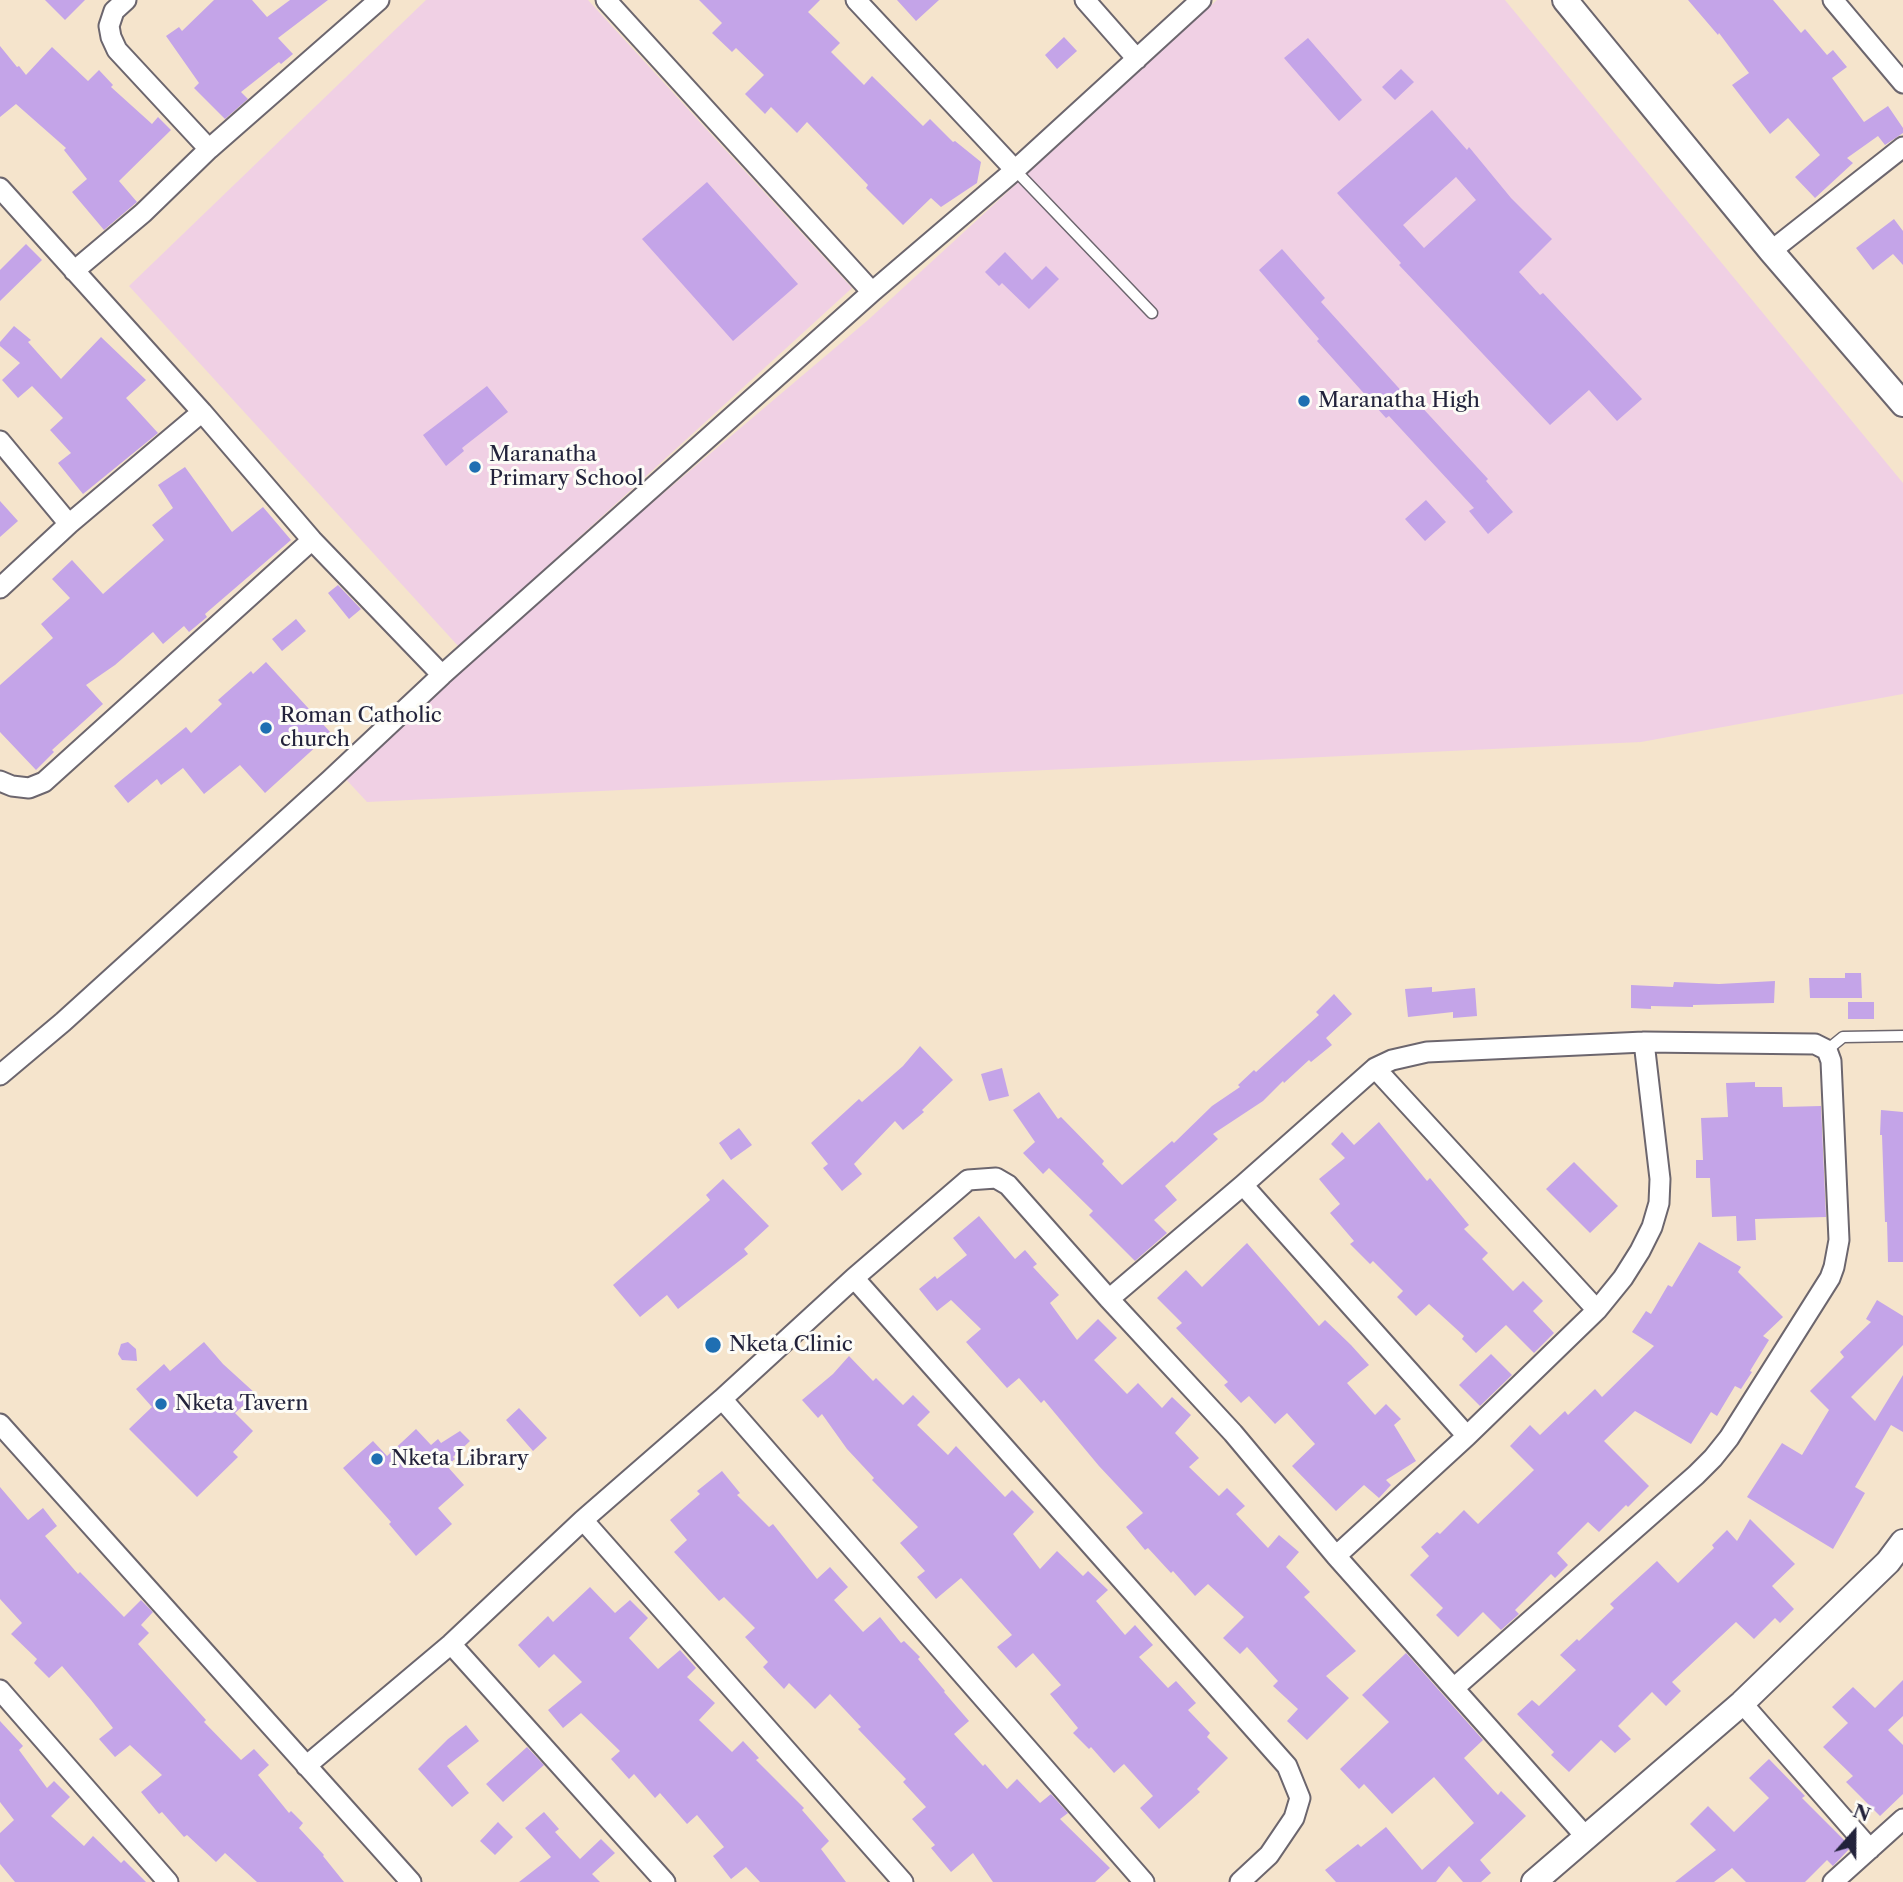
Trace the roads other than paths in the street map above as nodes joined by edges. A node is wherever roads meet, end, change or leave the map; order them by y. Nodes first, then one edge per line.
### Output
1 (126, 0) edge
2 (379, 0) edge
3 (606, 0) edge
4 (856, 0) edge
5 (1085, 0) edge
6 (1201, 0) edge
7 (1565, 0) edge
8 (1833, 0) edge
9 (1137, 58) junction
10 (1903, 83) edge
11 (1903, 147) edge
12 (209, 149) junction
13 (1015, 170) junction
14 (0, 188) edge
15 (1771, 251) junction
16 (74, 271) junction
17 (872, 292) junction
18 (1152, 313) dead end
19 (1903, 404) edge
20 (202, 412) junction
21 (0, 441) edge
22 (69, 524) junction
23 (312, 541) junction
24 (0, 588) edge
25 (442, 675) junction
26 (0, 781) edge
27 (1903, 1035) edge
28 (1644, 1042) junction
29 (1827, 1050) junction
30 (1375, 1068) junction
31 (0, 1075) edge
32 (1242, 1185) junction
33 (854, 1278) junction
34 (1109, 1299) junction
35 (1597, 1310) junction
36 (722, 1399) junction
37 (0, 1424) edge
38 (1467, 1436) junction
39 (583, 1520) junction
40 (1903, 1542) edge
41 (1336, 1556) junction
42 (452, 1644) junction
43 (1454, 1688) junction
44 (0, 1690) edge
45 (1742, 1703) junction
46 (306, 1766) junction
47 (1903, 1819) edge
48 (1586, 1837) junction
49 (1870, 1849) junction
50 (168, 1882) edge
51 (411, 1882) edge
52 (665, 1882) edge
53 (903, 1882) edge
54 (1144, 1882) edge
55 (1240, 1882) edge
56 (1534, 1882) edge
57 (1833, 1882) edge

1 - 12 street
2 - 12 street
3 - 17 street
4 - 13 street
5 - 9 street
6 - 9 street
7 - 15 street
8 - 10 street
9 - 13 street
11 - 15 street
12 - 16 street
13 - 17 street
13 - 18 lane
14 - 16 street
15 - 19 street
16 - 20 street
17 - 25 street
20 - 22 street
20 - 23 street
21 - 22 street
22 - 24 street
23 - 25 street
23 - 26 street
25 - 31 street
27 - 29 lane
28 - 29 street
28 - 30 street
28 - 35 street
29 - 43 street
30 - 32 street
30 - 35 street
32 - 34 street
32 - 38 street
33 - 34 street
33 - 36 street
33 - 55 street
34 - 41 street
35 - 38 street
36 - 39 street
36 - 54 street
37 - 46 street
38 - 41 street
39 - 42 street
39 - 53 street
40 - 45 street
41 - 43 street
42 - 46 street
42 - 52 street
43 - 48 street
44 - 50 street
45 - 48 street
45 - 49 street
46 - 51 street
47 - 49 street
48 - 56 street
49 - 57 street

